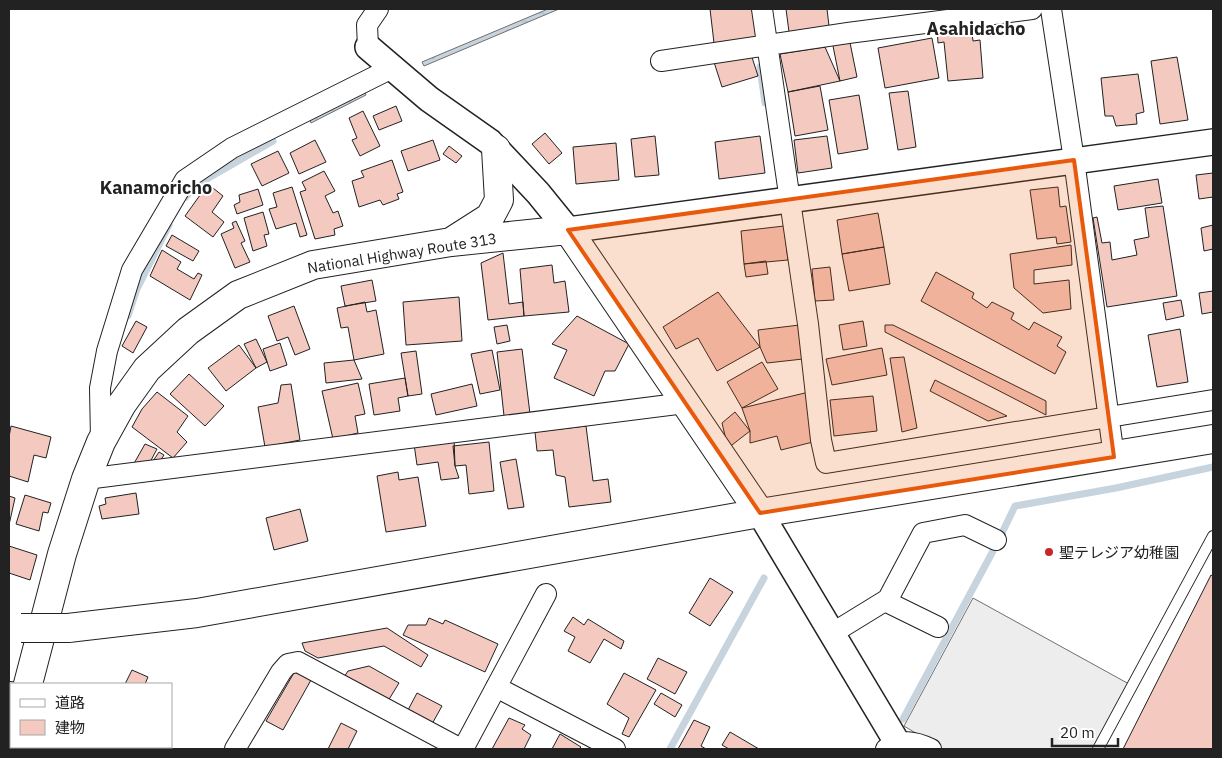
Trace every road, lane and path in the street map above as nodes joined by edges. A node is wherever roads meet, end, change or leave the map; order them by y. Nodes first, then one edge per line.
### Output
1 (378, 9) edge
2 (762, 9) edge
3 (1032, 9) edge
4 (1051, 9) edge
5 (766, 44) junction
6 (368, 47) joint
7 (661, 60) dead end
8 (392, 68) junction
9 (1213, 142) edge
10 (496, 148) junction
11 (1074, 160) junction
12 (789, 200) junction
13 (568, 230) junction
14 (451, 242) junction
15 (1213, 400) edge
16 (685, 403) junction
17 (1107, 417) junction
18 (1213, 439) edge
19 (101, 442) junction
20 (1114, 457) junction
21 (86, 479) junction
22 (760, 513) junction
23 (1213, 536) edge
24 (996, 540) dead end
25 (546, 594) dead end
26 (885, 601) junction
27 (938, 627) dead end
28 (15, 628) edge
29 (831, 634) junction
30 (22, 683) edge
31 (496, 687) junction
32 (894, 747) edge
33 (235, 749) edge
34 (462, 749) edge
35 (616, 749) edge
36 (931, 749) edge
37 (1098, 749) edge

1 - 6 street
2 - 5 street
3 - 5 street
4 - 11 street
5 - 7 street
5 - 12 street
6 - 8 street
8 - 10 street
8 - 19 street
9 - 11 street
10 - 13 street
10 - 14 main road
11 - 12 street
11 - 17 street
12 - 13 street
12 - 17 street
13 - 14 main road, National Highway Route 313
13 - 16 main road
14 - 19 main road, National Highway Route 313
15 - 17 street
16 - 21 street
16 - 22 main road
17 - 20 street
18 - 20 main road
19 - 21 main road, National Highway Route 313
20 - 22 main road
21 - 30 main road, National Highway Route 313
22 - 28 main road, bridge
22 - 29 street
23 - 37 lane
24 - 26 street
25 - 31 street
26 - 27 street
26 - 29 street
29 - 32 street
31 - 34 street
31 - 35 street
32 - 36 street
33 - 34 street

